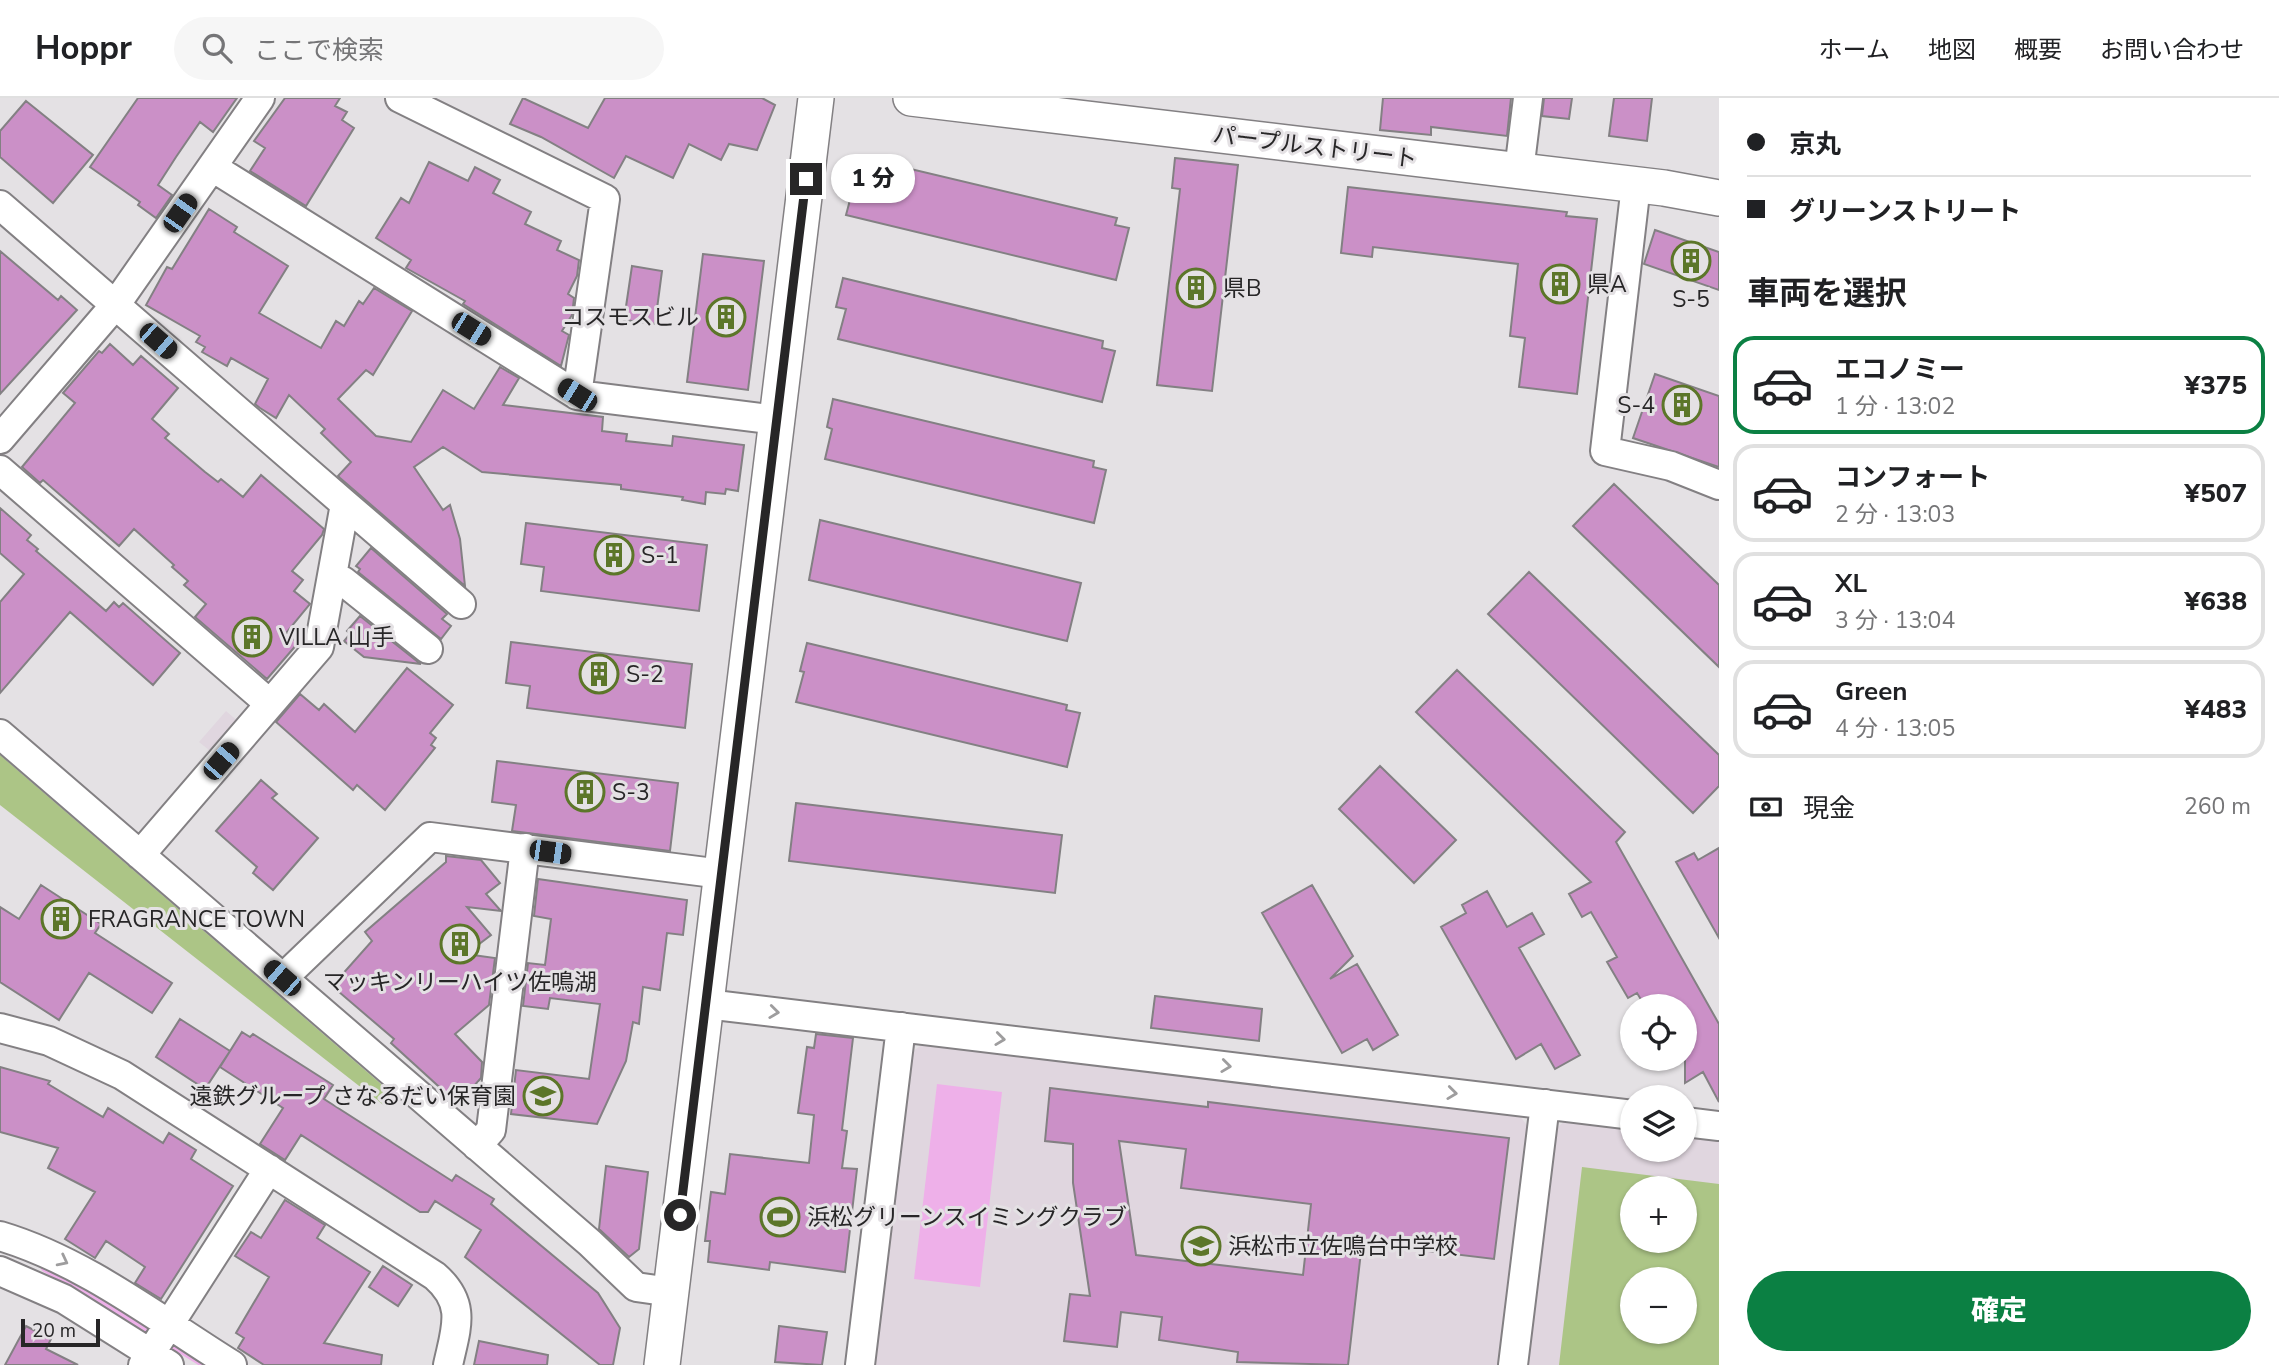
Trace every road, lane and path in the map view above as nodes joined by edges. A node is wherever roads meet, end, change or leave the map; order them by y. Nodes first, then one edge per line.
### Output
1 (260, 98) edge
2 (400, 98) edge
3 (816, 98) edge
4 (911, 98) edge
5 (1528, 98) edge
6 (1013, 104) edge
7 (212, 167) junction
8 (1519, 171) junction
9 (1636, 185) junction
10 (1719, 198) edge
11 (0, 205) edge
12 (116, 304) junction
13 (577, 395) junction
14 (777, 420) junction
15 (0, 439) edge
16 (0, 470) edge
17 (1719, 485) edge
18 (345, 504) junction
19 (332, 578) junction
20 (461, 604) dead end
21 (428, 649) dead end
22 (270, 704) junction
23 (0, 734) edge
24 (525, 848) junction
25 (140, 855) junction
26 (722, 874) junction
27 (282, 978) junction
28 (706, 1004) junction
29 (901, 1027) junction
30 (0, 1028) edge
31 (1545, 1104) junction
32 (1620, 1113) edge
33 (1697, 1123) edge
34 (1719, 1126) edge
35 (477, 1146) junction
36 (269, 1169) junction
37 (0, 1236) edge
38 (0, 1271) edge
39 (671, 1292) junction
40 (168, 1325) junction
41 (154, 1361) edge
42 (232, 1365) edge
43 (448, 1365) edge
44 (662, 1365) edge
45 (860, 1365) edge
46 (1513, 1365) edge

1 - 7 street
2 - 13 street
3 - 14 street
4 - 6 street, パープルストリート
5 - 8 street
6 - 8 street, パープルストリート
7 - 12 street
7 - 13 street
8 - 9 street, パープルストリート
9 - 10 street, パープルストリート
9 - 17 street
11 - 12 street
12 - 15 street
12 - 18 street
13 - 14 street
14 - 26 street
16 - 22 street
18 - 19 street
18 - 20 street
19 - 21 street
19 - 22 street
22 - 25 street
23 - 25 street
24 - 26 street
24 - 27 street
24 - 35 street
25 - 27 street
26 - 28 street
27 - 35 street
28 -> 29 street
28 - 39 street
29 -> 31 street
29 - 45 street
30 - 36 street
31 - 32 street
31 - 46 street
33 - 34 street
35 - 39 street
36 - 40 street
36 - 43 street
37 -> 40 street
38 - 41 street
39 - 44 street
40 - 41 street
40 - 42 street

